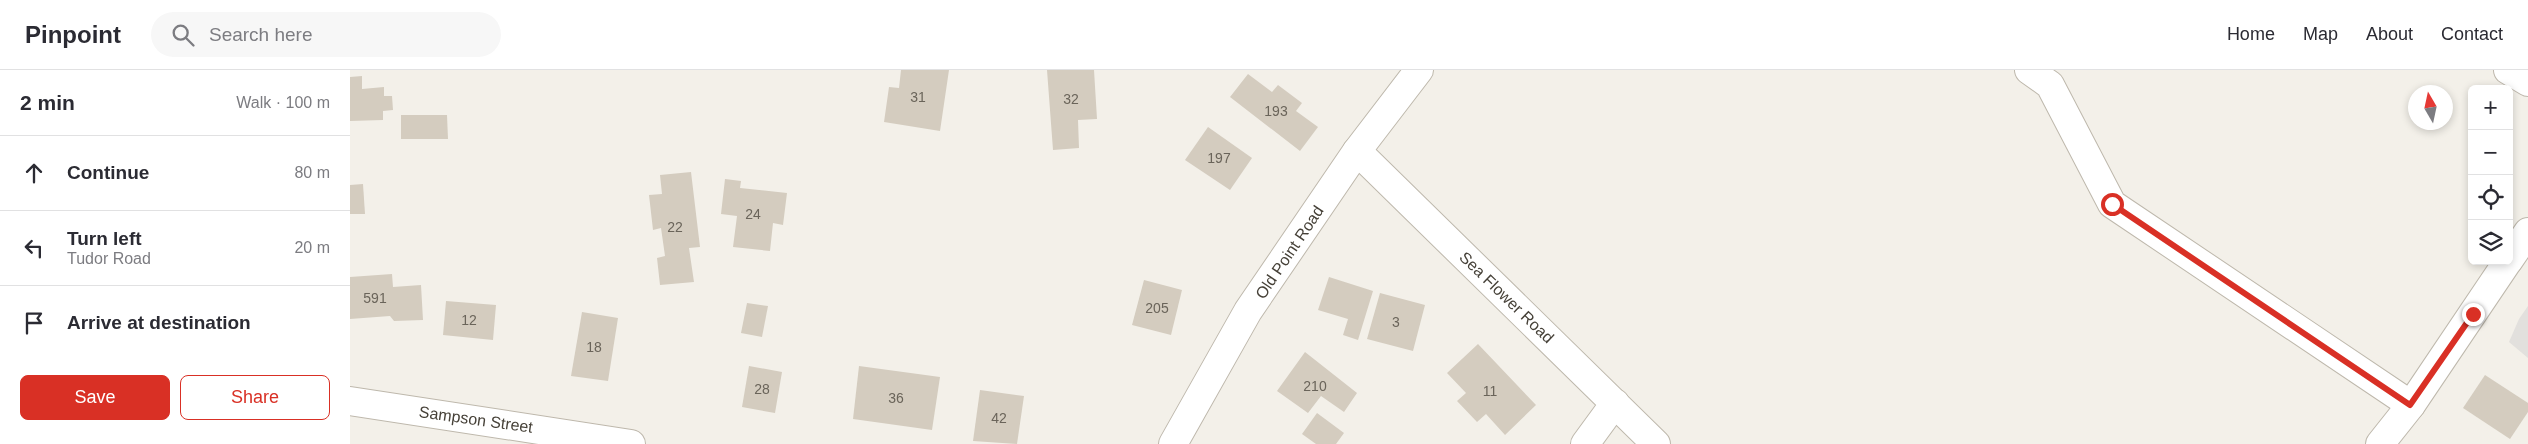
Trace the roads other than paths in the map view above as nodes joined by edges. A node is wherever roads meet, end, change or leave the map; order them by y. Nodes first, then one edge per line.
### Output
1 (1419, 70) edge
2 (2508, 70) edge
3 (2032, 71) edge
4 (2528, 82) edge
5 (1357, 151) junction
6 (2528, 232) edge
7 (2513, 255) edge
8 (2506, 265) edge
9 (350, 401) edge
10 (1615, 403) junction
11 (2410, 405) junction
12 (632, 444) edge
13 (1173, 444) edge
14 (1585, 444) edge
15 (1656, 444) edge
16 (2380, 444) edge

1 - 5 street, Old Point Road
2 - 4 street
3 - 11 street
5 - 10 street, Sea Flower Road
5 - 13 street, Old Point Road
6 - 7 street
8 - 11 street
9 - 12 street, Sampson Street
10 - 14 street
10 - 15 street, Sea Flower Road
11 - 16 street

